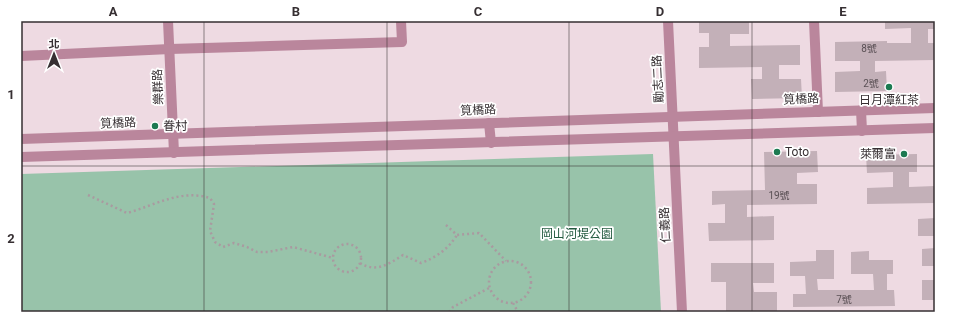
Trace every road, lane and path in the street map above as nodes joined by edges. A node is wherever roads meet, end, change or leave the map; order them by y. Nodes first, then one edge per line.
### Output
1 (168, 21) edge
2 (402, 21) edge
3 (668, 21) edge
4 (814, 21) edge
5 (170, 49) junction
6 (21, 56) edge
7 (935, 108) edge
8 (861, 110) junction
9 (818, 112) junction
10 (672, 116) junction
11 (490, 123) junction
12 (935, 128) edge
13 (862, 131) junction
14 (173, 134) junction
15 (673, 137) junction
16 (21, 139) edge
17 (490, 143) junction
18 (174, 153) junction
19 (21, 157) edge
20 (88, 195) dead end
21 (446, 225) dead end
22 (457, 235) junction
23 (333, 258) junction
24 (506, 261) junction
25 (360, 263) junction
26 (489, 288) junction
27 (513, 302) dead end
28 (449, 312) edge
29 (518, 312) edge
30 (682, 312) edge

1 - 5 street, 樂群路
2 - 5 street
3 - 10 street, 勵志二路
4 - 9 street
5 - 6 street
5 - 14 street, 樂群路
7 - 8 street, 筧橋路
8 - 9 street, 筧橋路
8 - 13 street
9 - 10 street, 筧橋路
10 - 11 street, 筧橋路
10 - 15 street, 勵志二路
11 - 14 street, 筧橋路
11 - 17 street
12 - 13 street
13 - 15 street
14 - 16 street, 筧橋路
14 - 18 street, 樂群路
15 - 17 street
15 - 30 street, 仁義路
17 - 18 street
18 - 19 street
20 - 23 path
21 - 22 path
22 - 24 path
22 - 25 path
23 - 25 path
23 - 25 path
24 - 26 path
24 - 26 path
26 - 28 path
27 - 29 path

